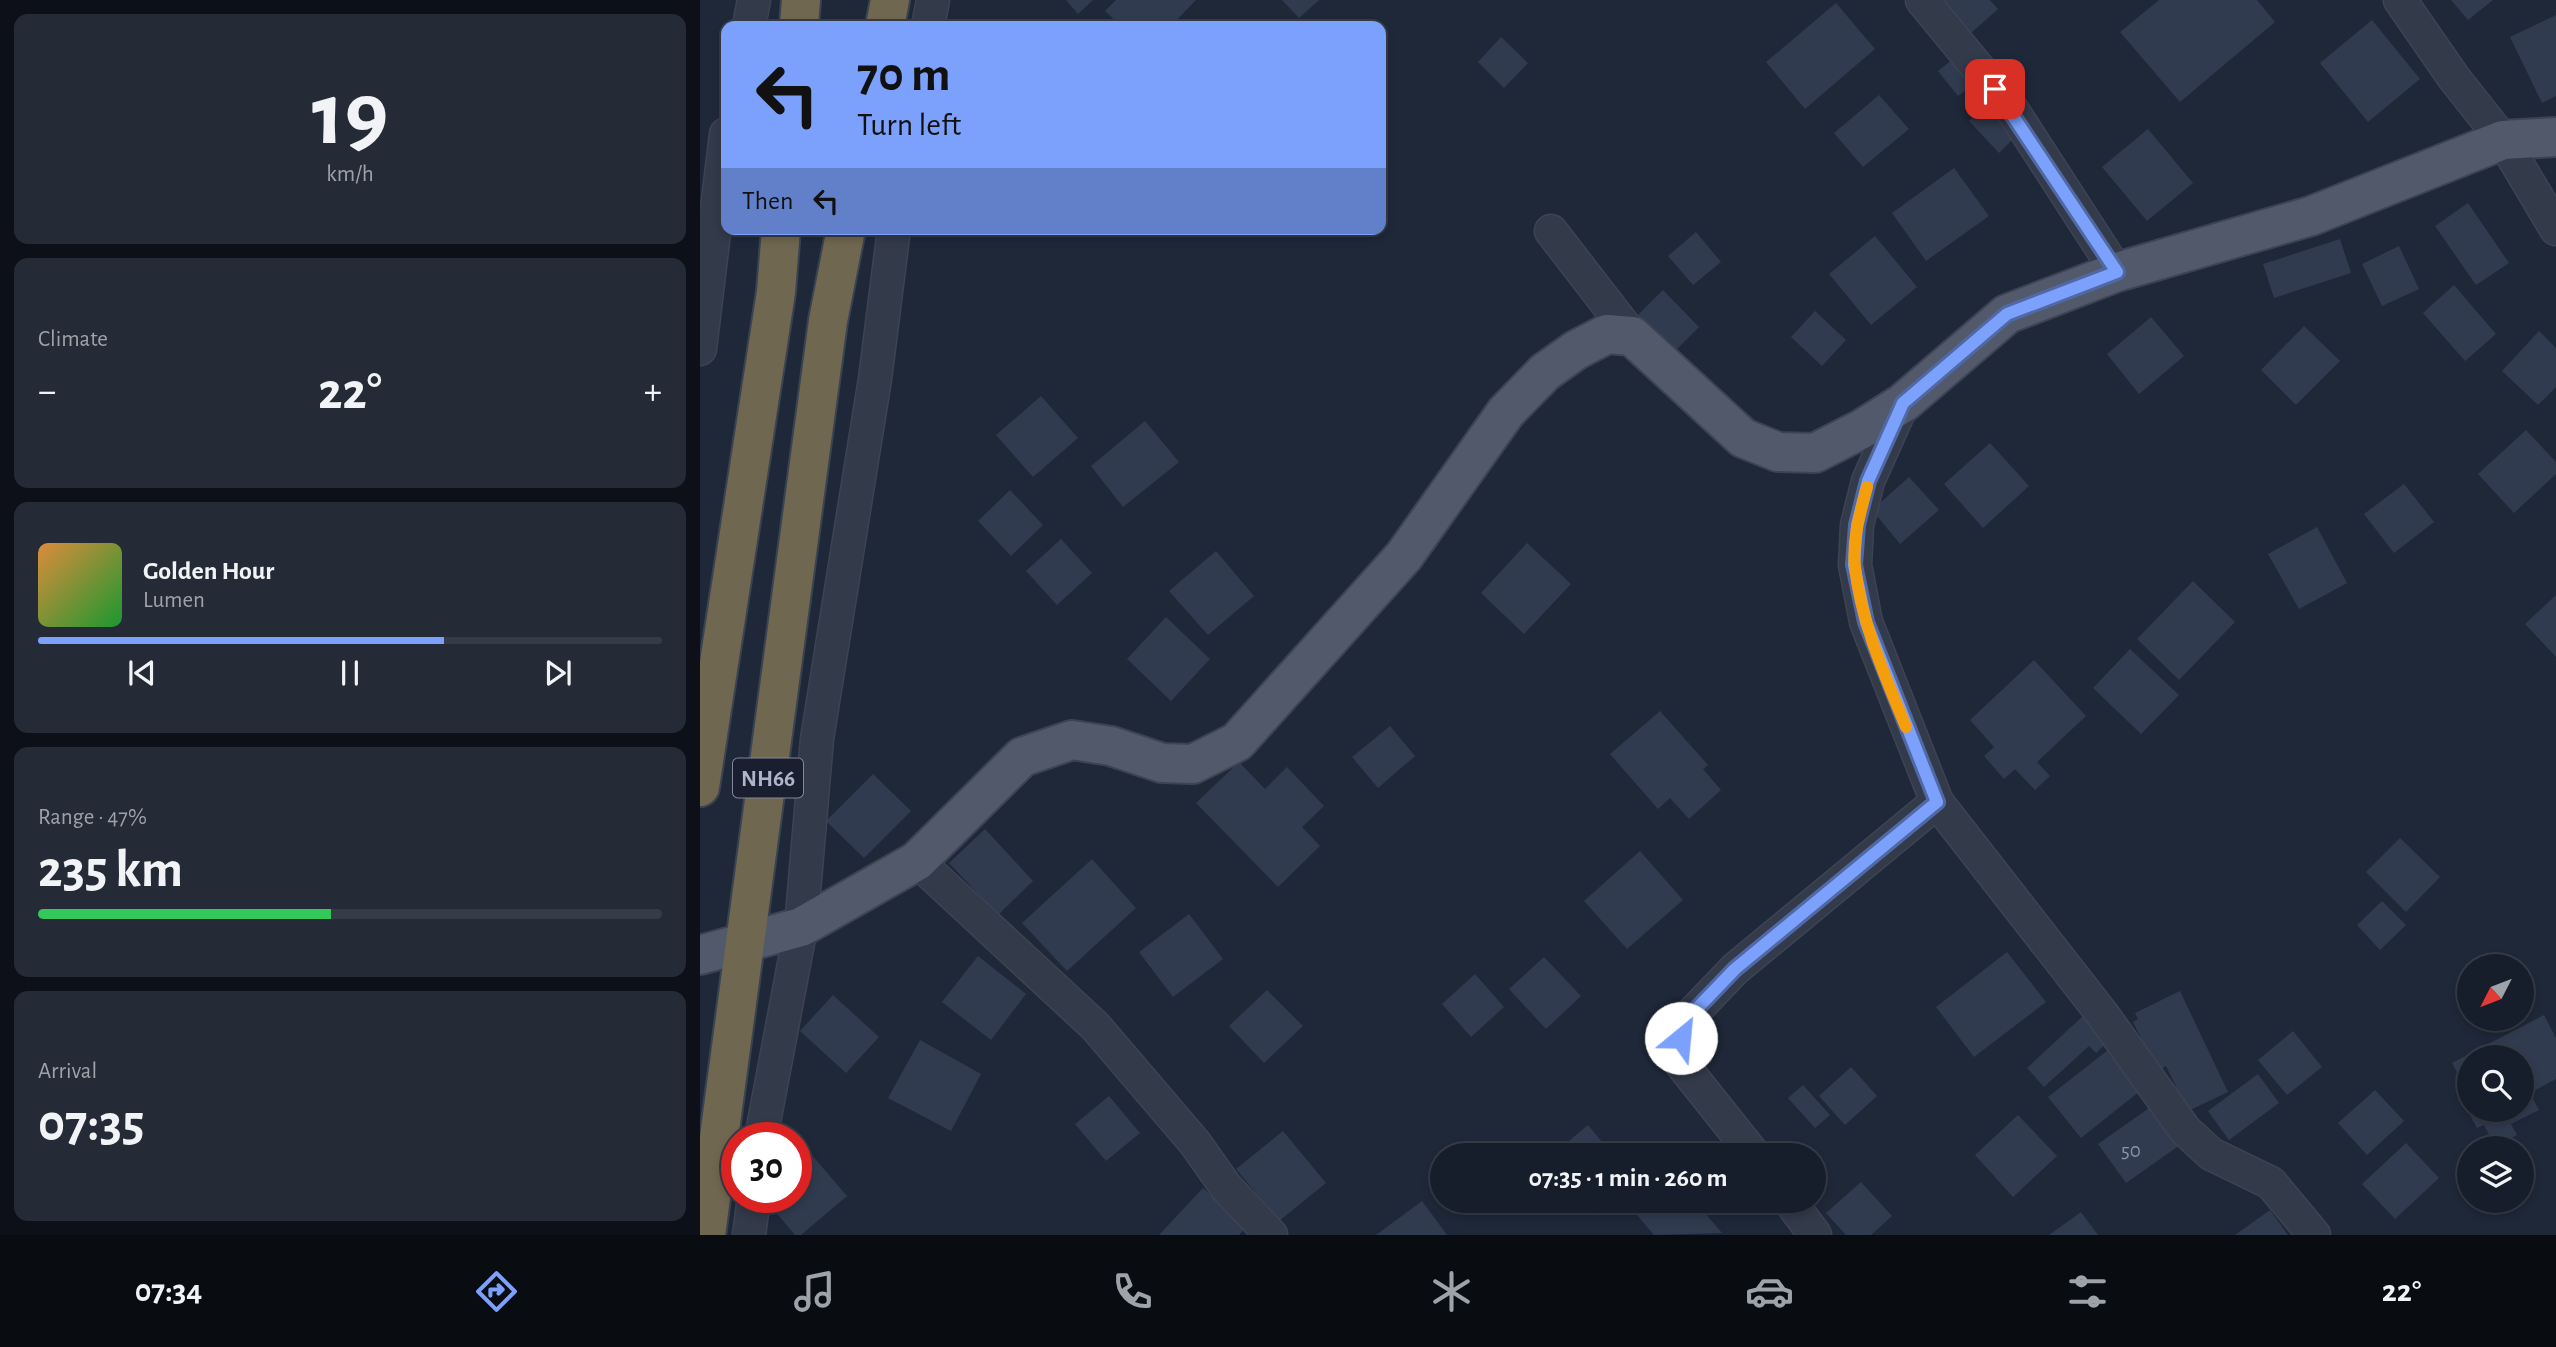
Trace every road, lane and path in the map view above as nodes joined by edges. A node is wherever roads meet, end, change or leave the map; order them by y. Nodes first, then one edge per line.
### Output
1 (754, 0) edge
2 (801, 0) edge
3 (890, 0) edge
4 (933, 0) edge
5 (1922, 0) edge
6 (2400, 0) edge
7 (750, 21) edge
8 (799, 21) edge
9 (886, 21) edge
10 (929, 21) edge
11 (2556, 137) edge
12 (2503, 140) junction
13 (721, 175) edge
14 (2556, 229) edge
15 (1551, 231) dead end
16 (780, 235) edge
17 (845, 235) edge
18 (893, 235) edge
19 (2117, 272) junction
20 (1632, 335) junction
21 (700, 349) edge
22 (1903, 403) junction
23 (700, 787) edge
24 (1937, 802) junction
25 (917, 861) junction
26 (801, 927) junction
27 (747, 940) junction
28 (700, 955) edge
29 (764, 1122) edge
30 (1744, 1143) edge
31 (752, 1213) edge
32 (1799, 1213) edge
33 (706, 1235) edge
34 (750, 1235) edge
35 (1271, 1235) edge
36 (1815, 1235) edge
37 (2315, 1235) edge

1 - 7 street
2 - 8 highway
3 - 9 highway
4 - 10 street
5 - 19 street
6 - 12 street
11 - 12 main road
12 - 14 street
12 - 19 main road
13 - 21 street
15 - 20 street
16 - 23 highway, NH66
17 - 27 highway, NH66
18 - 26 street
19 - 22 main road
20 - 22 main road
20 - 25 main road
22 - 24 street
24 - 30 street
24 - 37 street
25 - 26 main road
25 - 35 street
26 - 27 main road
26 - 29 street
27 - 28 main road
27 - 33 highway, NH66
31 - 34 street
32 - 36 street

